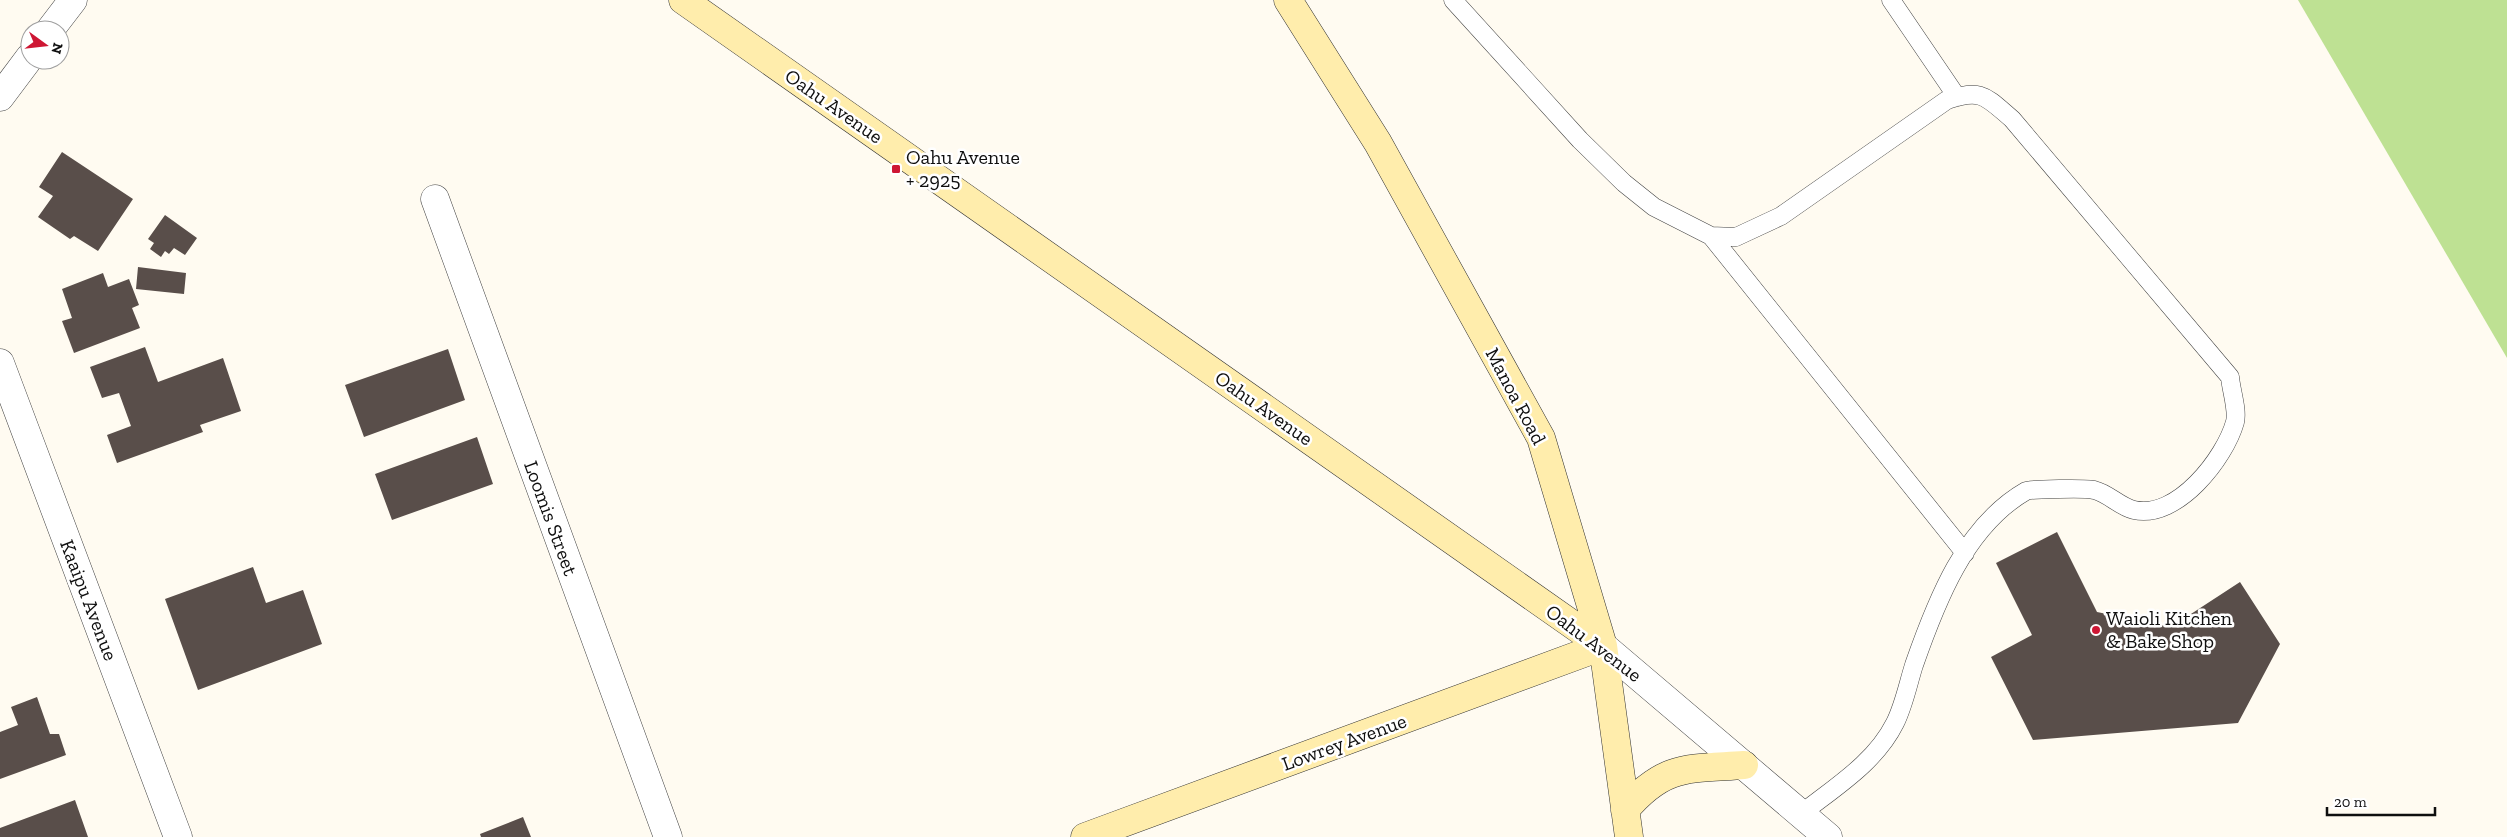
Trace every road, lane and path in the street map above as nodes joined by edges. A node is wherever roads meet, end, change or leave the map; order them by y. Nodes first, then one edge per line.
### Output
1 (72, 0) edge
2 (683, 0) edge
3 (1288, 0) edge
4 (1453, 0) edge
5 (1891, 0) edge
6 (57, 20) edge
7 (20, 70) edge
8 (0, 97) edge
9 (1957, 97) junction
10 (435, 199) dead end
11 (1711, 236) junction
12 (0, 363) edge
13 (1966, 552) junction
14 (1603, 646) junction
15 (1744, 766) junction
16 (1625, 810) junction
17 (1801, 814) junction
18 (178, 837) edge
19 (668, 837) edge
20 (1085, 837) edge
21 (1629, 837) edge
22 (1828, 837) edge

1 - 6 street
2 - 14 street, Oahu Avenue
3 - 14 street, Manoa Road
4 - 11 lane
5 - 9 lane
7 - 8 street
9 - 11 lane
9 - 13 lane
10 - 19 street, Loomis Street
11 - 13 lane
12 - 18 street, Kaaipu Avenue
13 - 17 lane
14 - 15 street, Oahu Avenue
14 - 16 street, Manoa Road
14 - 20 street, Lowrey Avenue
15 - 16 street
15 - 17 street, Oahu Avenue
16 - 21 street, Manoa Road
17 - 22 street, Oahu Avenue

